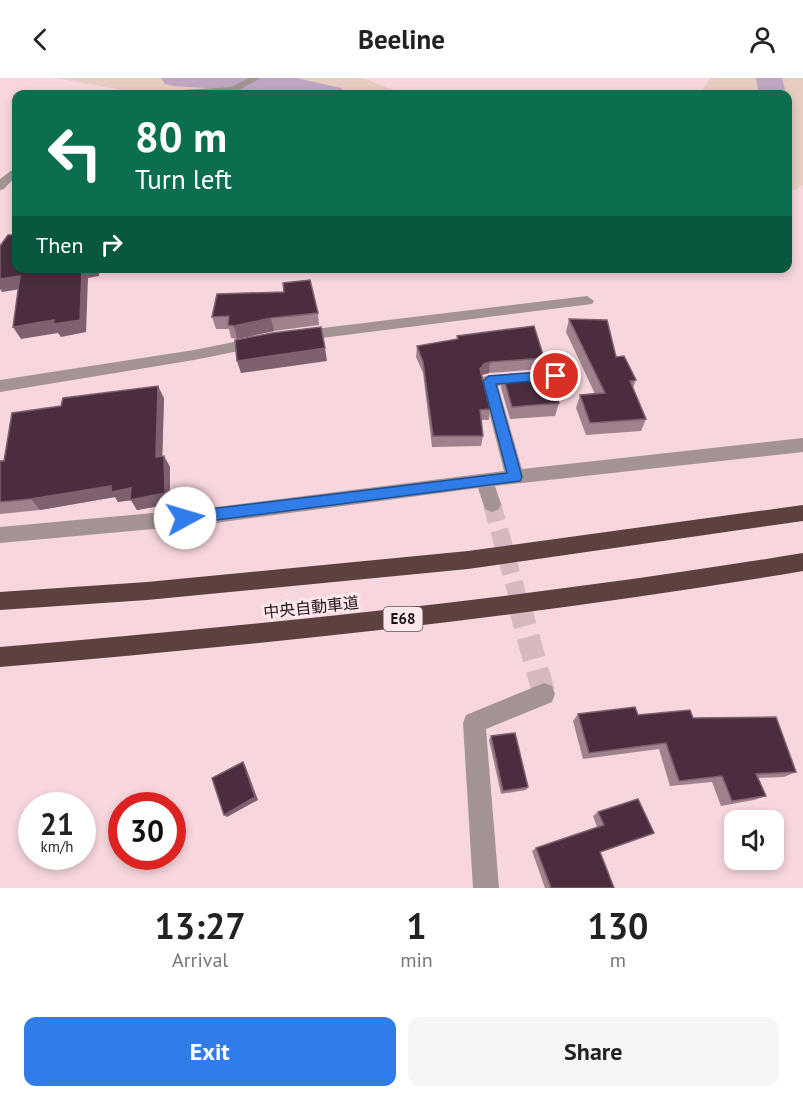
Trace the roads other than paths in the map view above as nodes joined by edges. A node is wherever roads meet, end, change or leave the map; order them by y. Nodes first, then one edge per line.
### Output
1 (256, 78) edge
2 (233, 90) edge
3 (12, 174) edge
4 (0, 186) edge
5 (586, 302) dead end
6 (556, 376) dead end
7 (0, 386) edge
8 (803, 445) edge
9 (515, 477) junction
10 (484, 480) junction
11 (492, 504) tunnel mouth
12 (803, 513) edge
13 (0, 535) edge
14 (803, 562) edge
15 (0, 601) edge
16 (0, 657) edge
17 (544, 694) dead end
18 (486, 888) edge

1 - 2 street
3 - 4 street
5 - 7 street
6 - 9 street
8 - 9 street
9 - 10 street
10 - 11 street
10 - 13 street
12 - 15 highway, 中央自動車道
14 - 16 highway, 中央自動車道 / E68
17 - 18 street

